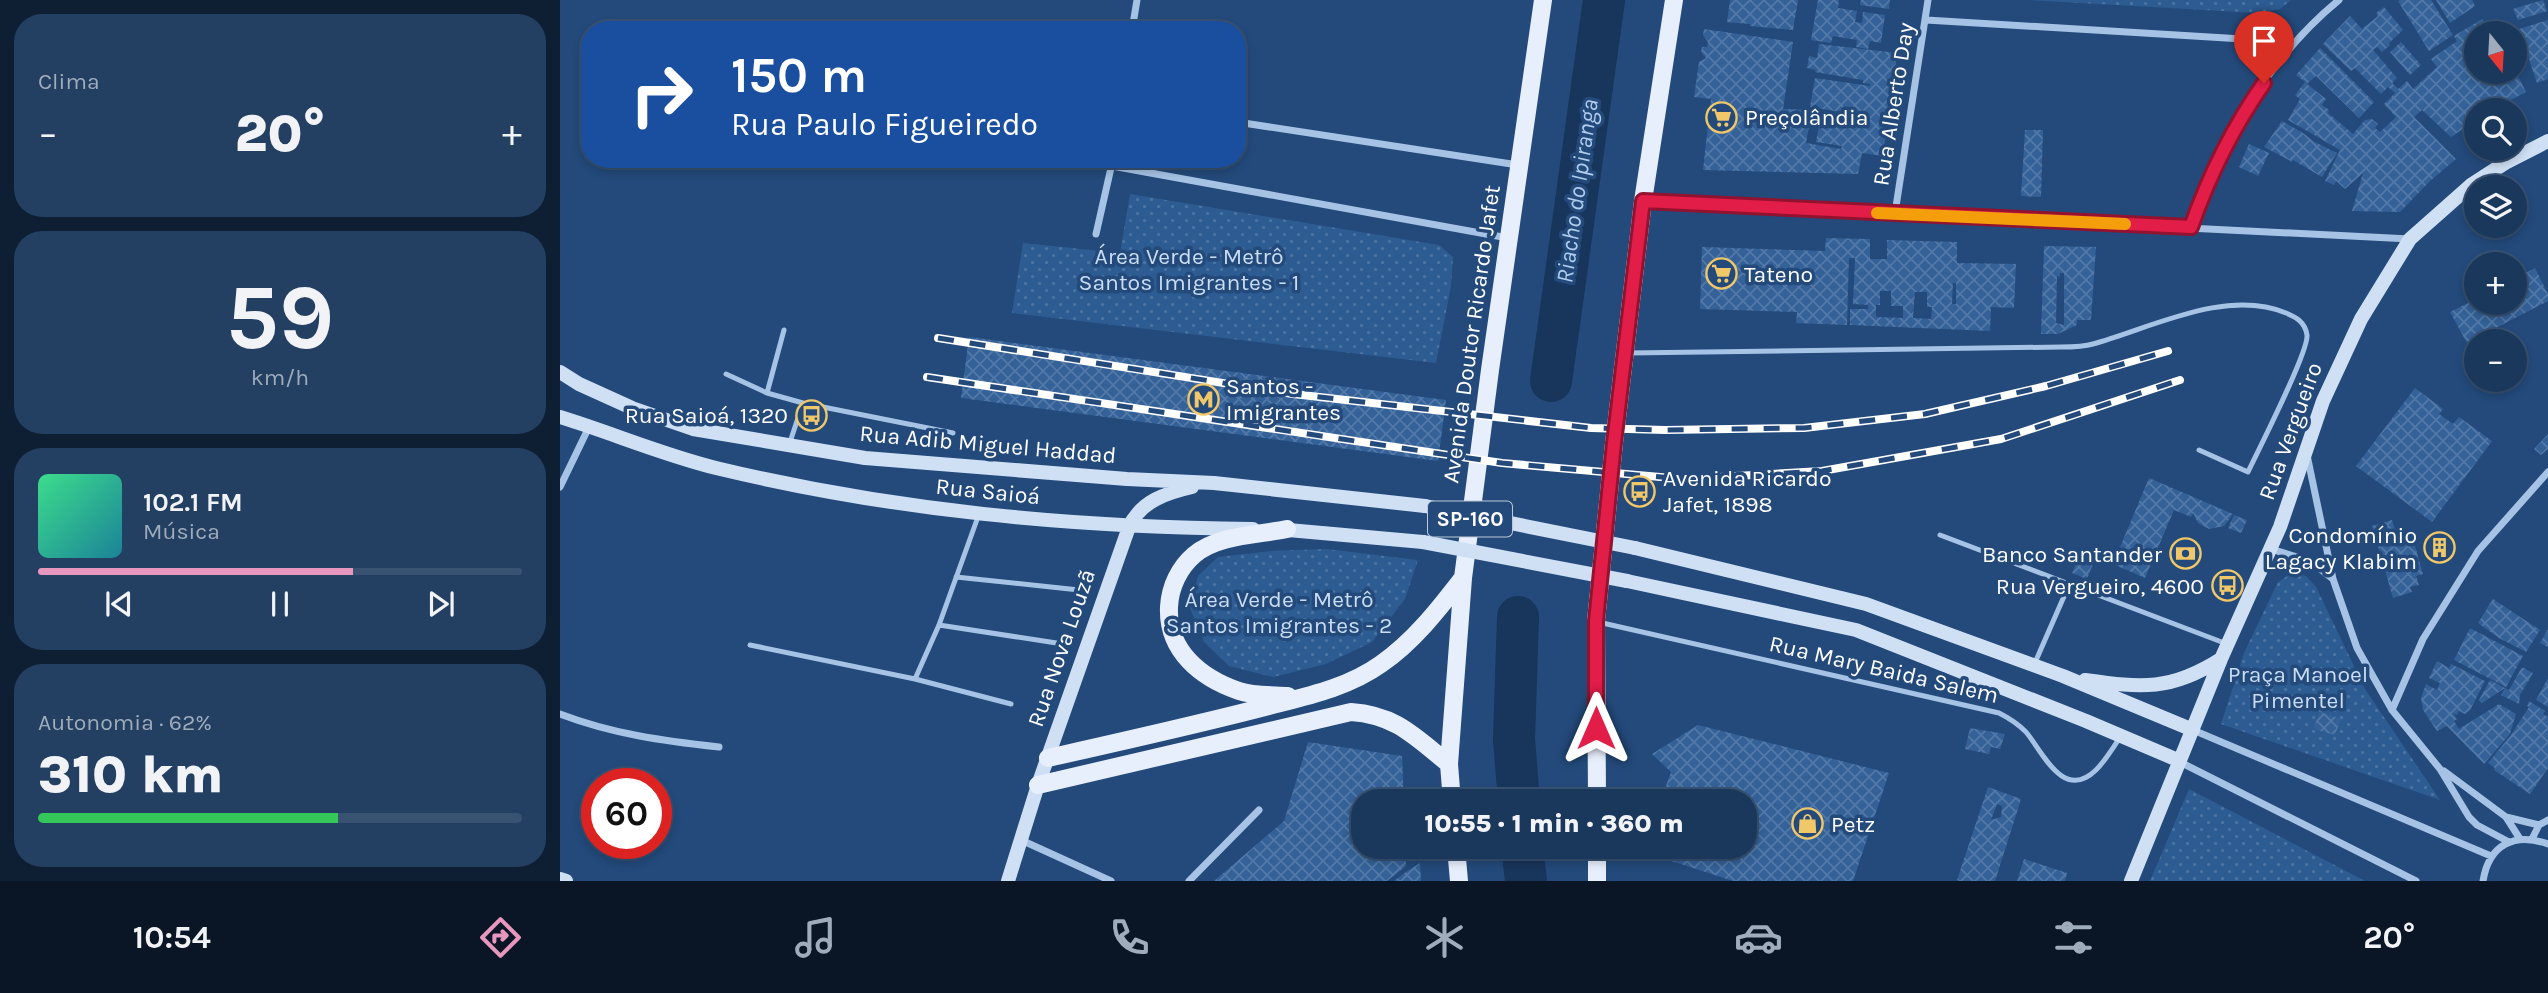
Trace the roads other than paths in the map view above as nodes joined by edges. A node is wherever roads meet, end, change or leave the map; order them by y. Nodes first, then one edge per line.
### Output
1 (1137, 0) edge
2 (1543, 0) edge
3 (1674, 0) edge
4 (1928, 0) edge
5 (2339, 0) edge
6 (1926, 20) junction
7 (1134, 21) edge
8 (2293, 42) junction
9 (1246, 122) edge
10 (2548, 141) edge
11 (1519, 165) junction
12 (1112, 168) edge
13 (1139, 168) edge
14 (1643, 201) junction
15 (1895, 214) junction
16 (2191, 227) junction
17 (1096, 234) dead end
18 (1508, 238) junction
19 (2410, 239) junction
20 (784, 330) dead end
21 (1625, 353) junction
22 (560, 372) edge
23 (726, 374) dead end
24 (767, 393) junction
25 (803, 402) junction
26 (560, 418) edge
27 (589, 426) junction
28 (953, 433) dead end
29 (789, 445) junction
30 (2199, 450) dead end
31 (2306, 452) junction
32 (2548, 472) edge
33 (1214, 482) junction
34 (560, 487) edge
35 (979, 514) junction
36 (1129, 527) junction
37 (1287, 529) junction
38 (1940, 535) dead end
39 (2271, 549) junction
40 (956, 577) junction
41 (1463, 578) junction
42 (2333, 579) junction
43 (2069, 584) junction
44 (1079, 590) dead end
45 (1596, 621) junction
46 (939, 625) junction
47 (1063, 644) dead end
48 (2227, 644) junction
49 (750, 645) dead end
50 (2221, 659) junction
51 (2034, 666) junction
52 (2063, 676) junction
53 (915, 679) junction
54 (1302, 697) junction
55 (1011, 704) dead end
56 (2392, 710) junction
57 (560, 713) edge
58 (2193, 730) junction
59 (2121, 736) junction
60 (719, 747) dead end
61 (1048, 758) junction
62 (2180, 761) junction
63 (1449, 764) junction
64 (2441, 769) junction
65 (1038, 785) junction
66 (1451, 789) edge
67 (1597, 789) edge
68 (1259, 810) dead end
69 (2506, 817) junction
70 (2548, 820) edge
71 (2539, 825) junction
72 (1020, 839) junction
73 (2520, 839) junction
74 (2532, 839) junction
75 (2509, 842) junction
76 (2548, 844) edge
77 (2491, 856) junction
78 (1457, 859) edge
79 (1597, 859) edge
80 (560, 879) edge
81 (566, 881) edge
82 (1008, 881) edge
83 (1111, 881) edge
84 (1189, 881) edge
85 (1459, 881) edge
86 (1597, 881) edge
87 (2131, 881) edge
88 (2416, 881) edge
89 (2483, 881) edge

1 - 7 street
2 - 11 main road, Avenida Doutor Ricardo Jafet / SP-160
3 - 14 main road
4 - 6 street, Rua Alberto Day
5 - 8 street
6 - 8 street
6 - 15 street, Rua Alberto Day
8 - 16 street
9 - 11 street
10 - 19 street, Rua Vergueiro
11 - 18 main road, Avenida Doutor Ricardo Jafet / SP-160
12 - 17 street
13 - 18 street
14 - 15 street
14 - 21 main road
15 - 16 street
16 - 19 street
18 - 41 main road, Avenida Doutor Ricardo Jafet / SP-160
19 - 31 street, Rua Vergueiro
20 - 24 lane
21 - 30 lane
21 - 45 main road
22 - 29 street, Rua Adib Miguel Haddad
23 - 24 lane
24 - 25 lane
25 - 28 lane
25 - 29 lane
26 - 27 street, Rua Saioá
27 - 34 street
27 - 35 street, Rua Saioá
29 - 33 street, Rua Adib Miguel Haddad
31 - 39 street, Rua Vergueiro
31 - 42 street
32 - 56 street
33 - 36 street, Rua Nova Louzã
33 - 51 street, Rua Adib Miguel Haddad, bridge
35 - 36 street, Rua Saioá
35 - 40 lane
36 - 37 street, Rua Saioá
36 - 61 street, Rua Nova Louzã
37 - 54 main road
37 - 59 street, Rua Saioá, bridge
38 - 43 lane
39 - 42 street
39 - 48 street, Rua Vergueiro
40 - 44 lane
40 - 46 lane
41 - 54 main road
41 - 63 main road, Avenida Doutor Ricardo Jafet / SP-160
42 - 56 street
43 - 48 lane
43 - 51 lane
45 - 59 lane, Rua Mary Baida Salem
45 - 67 main road
46 - 47 lane
46 - 53 lane
48 - 50 street, Rua Vergueiro
49 - 53 lane
50 - 52 street
50 - 58 street, Rua Vergueiro
51 - 52 street, Rua Adib Miguel Haddad
52 - 58 street
53 - 55 lane
54 - 61 main road
56 - 64 street
57 - 60 street
58 - 62 street, Rua Vergueiro
58 - 77 street
59 - 62 street, Rua Saioá
61 - 65 street, Rua Nova Louzã
62 - 87 street, Rua Vergueiro
62 - 88 street
63 - 65 main road
63 - 66 main road, Avenida Doutor Ricardo Jafet / SP-160
64 - 69 street
64 - 75 street
65 - 72 street, Rua Nova Louzã
68 - 84 street
69 - 71 street
69 - 73 street
70 - 71 street
71 - 74 street
72 - 82 street, Rua Nova Louzã
72 - 83 street
73 - 74 street
73 - 75 street
74 - 76 street
75 - 77 street
77 - 89 street
78 - 85 main road
79 - 86 main road
80 - 81 street

